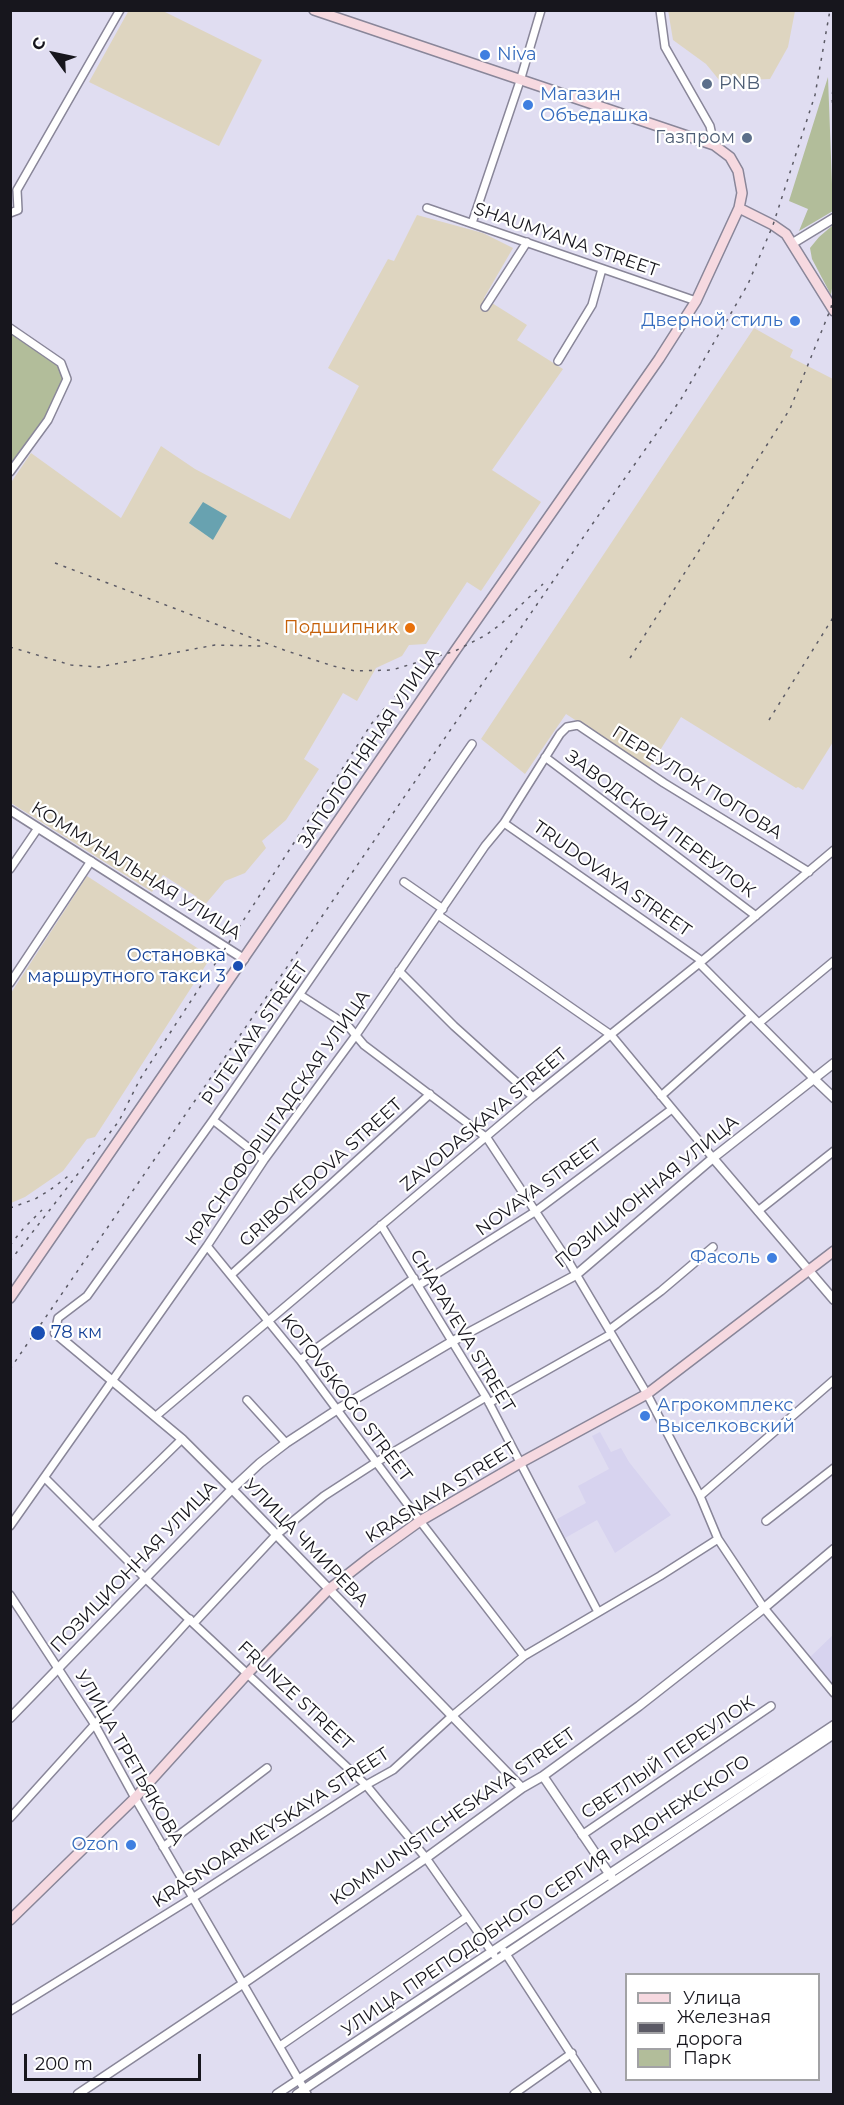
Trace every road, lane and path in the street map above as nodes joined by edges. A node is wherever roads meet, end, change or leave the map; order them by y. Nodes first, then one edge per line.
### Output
1 (120, 10) edge
2 (314, 10) edge
3 (541, 10) edge
4 (660, 10) edge
5 (520, 81) junction
6 (714, 145) junction
7 (14, 188) edge
8 (427, 208) dead end
9 (739, 208) junction
10 (10, 213) edge
11 (834, 218) edge
12 (472, 223) junction
13 (527, 242) junction
14 (793, 243) junction
15 (602, 269) junction
16 (696, 301) junction
17 (485, 307) dead end
18 (834, 311) edge
19 (10, 328) edge
20 (558, 361) dead end
21 (10, 471) edge
22 (567, 726) joint
23 (472, 744) dead end
24 (545, 758) junction
25 (10, 810) edge
26 (504, 823) junction
27 (39, 828) junction
28 (834, 850) edge
29 (91, 861) junction
30 (10, 869) edge
31 (809, 872) junction
32 (404, 882) dead end
33 (441, 912) junction
34 (756, 916) junction
35 (244, 959) junction
36 (834, 961) edge
37 (700, 962) junction
38 (399, 971) junction
39 (10, 983) edge
40 (300, 995) junction
41 (751, 1016) junction
42 (759, 1023) junction
43 (356, 1035) junction
44 (611, 1035) junction
45 (834, 1063) edge
46 (814, 1079) junction
47 (430, 1094) junction
48 (661, 1096) junction
49 (533, 1097) junction
50 (834, 1098) edge
51 (672, 1109) junction
52 (213, 1120) junction
53 (487, 1138) junction
54 (834, 1151) edge
55 (713, 1158) junction
56 (264, 1161) junction
57 (537, 1211) junction
58 (758, 1211) junction
59 (381, 1225) junction
60 (207, 1246) junction
61 (713, 1247) dead end
62 (834, 1251) edge
63 (809, 1272) junction
64 (232, 1274) junction
65 (576, 1275) junction
66 (414, 1278) junction
67 (419, 1285) junction
68 (10, 1298) edge
69 (834, 1300) edge
70 (269, 1320) junction
71 (610, 1332) junction
72 (55, 1333) joint
73 (453, 1341) junction
74 (300, 1359) junction
75 (834, 1380) edge
76 (111, 1381) junction
77 (647, 1394) junction
78 (247, 1400) dead end
79 (487, 1400) junction
80 (338, 1408) junction
81 (156, 1416) junction
82 (182, 1439) junction
83 (286, 1443) junction
84 (375, 1462) junction
85 (520, 1463) junction
86 (834, 1468) edge
87 (45, 1478) junction
88 (232, 1489) junction
89 (700, 1496) junction
90 (420, 1521) junction
91 (766, 1521) dead end
92 (10, 1526) edge
93 (93, 1526) junction
94 (276, 1535) junction
95 (718, 1539) junction
96 (834, 1549) edge
97 (146, 1579) junction
98 (328, 1590) junction
99 (10, 1595) edge
100 (764, 1608) junction
101 (598, 1612) junction
102 (192, 1621) junction
103 (524, 1656) junction
104 (60, 1668) junction
105 (248, 1673) junction
106 (834, 1693) edge
107 (771, 1706) dead end
108 (452, 1717) junction
109 (10, 1718) edge
110 (95, 1725) junction
111 (834, 1725) edge
112 (834, 1734) edge
113 (267, 1768) dead end
114 (543, 1776) junction
115 (366, 1785) junction
116 (522, 1788) junction
117 (135, 1798) junction
118 (10, 1818) edge
119 (582, 1835) junction
120 (164, 1847) junction
121 (426, 1858) junction
122 (612, 1878) junction
123 (193, 1897) junction
124 (467, 1917) junction
125 (11, 1920) edge
126 (504, 1950) junction
127 (495, 1956) junction
128 (244, 1983) junction
129 (10, 2011) edge
130 (280, 2046) junction
131 (572, 2053) junction
132 (299, 2081) junction
133 (303, 2093) edge
134 (78, 2094) edge
135 (277, 2094) edge
136 (514, 2094) edge
137 (597, 2094) edge

1 - 7 street
2 - 5 main road
3 - 5 street
4 - 6 street
5 - 6 main road
5 - 12 street
6 - 9 main road
7 - 10 street
8 - 12 street, SHAUMYANA STREET
9 - 14 main road
9 - 16 main road, ЗАПОЛОТНЯНАЯ УЛИЦА
11 - 14 street
12 - 13 street, SHAUMYANA STREET
13 - 15 street, SHAUMYANA STREET
13 - 17 street
14 - 18 main road
15 - 16 street, SHAUMYANA STREET
15 - 20 street
16 - 35 main road, ЗАПОЛОТНЯНАЯ УЛИЦА
19 - 21 street
22 - 24 street, КРАСНОФОРШТАДСКАЯ УЛИЦА
22 - 31 street, ПЕРЕУЛОК ПОПОВА
23 - 40 street, PUTEVAYA STREET
24 - 26 street, КРАСНОФОРШТАДСКАЯ УЛИЦА
24 - 34 street, ЗАВОДСКОЙ ПЕРЕУЛОК
25 - 27 street, КОММУНАЛЬНАЯ УЛИЦА
26 - 33 street, КРАСНОФОРШТАДСКАЯ УЛИЦА
26 - 37 street, TRUDOVAYA STREET
27 - 29 street, КОММУНАЛЬНАЯ УЛИЦА
27 - 30 street
28 - 31 street, ZAVODASKAYA STREET
29 - 35 street, КОММУНАЛЬНАЯ УЛИЦА
29 - 39 street
31 - 34 street, ZAVODASKAYA STREET
32 - 33 street
33 - 38 street, КРАСНОФОРШТАДСКАЯ УЛИЦА
33 - 44 street
34 - 37 street, ZAVODASKAYA STREET
35 - 68 main road, ЗАПОЛОТНЯНАЯ УЛИЦА
36 - 42 street
37 - 41 street, TRUDOVAYA STREET
37 - 44 street, ZAVODASKAYA STREET
38 - 43 street, КРАСНОФОРШТАДСКАЯ УЛИЦА
38 - 49 street
40 - 43 street
40 - 52 street, PUTEVAYA STREET
41 - 42 street, TRUDOVAYA STREET
41 - 48 street
42 - 46 street, TRUDOVAYA STREET
43 - 47 street
43 - 56 street, КРАСНОФОРШТАДСКАЯ УЛИЦА
44 - 48 street
44 - 49 street, ZAVODASKAYA STREET
45 - 46 street, ПОЗИЦИОННАЯ УЛИЦА
46 - 50 street, TRUDOVAYA STREET
46 - 55 street, ПОЗИЦИОННАЯ УЛИЦА
47 - 53 street
47 - 64 street, GRIBOYEDOVA STREET
48 - 51 street
49 - 53 street, ZAVODASKAYA STREET
51 - 55 street
51 - 57 street, NOVAYA STREET
52 - 56 street
52 - 72 street, PUTEVAYA STREET
53 - 57 street
53 - 59 street, ZAVODASKAYA STREET
54 - 58 street
55 - 58 street
55 - 65 street, ПОЗИЦИОННАЯ УЛИЦА
56 - 60 street, КРАСНОФОРШТАДСКАЯ УЛИЦА
57 - 65 street
57 - 67 street, NOVAYA STREET
58 - 63 street
59 - 66 street, CHAPAYEVA STREET
59 - 70 street, ZAVODASKAYA STREET
60 - 64 street, KOTOVSKOGO STREET
60 - 76 street, КРАСНОФОРШТАДСКАЯ УЛИЦА
61 - 71 street
62 - 63 main road, KRASNAYA STREET
63 - 69 street
63 - 77 main road, KRASNAYA STREET
64 - 70 street, KOTOVSKOGO STREET
65 - 71 street
65 - 73 street, ПОЗИЦИОННАЯ УЛИЦА
66 - 67 street, CHAPAYEVA STREET
66 - 74 street
67 - 73 street, CHAPAYEVA STREET
70 - 74 street, KOTOVSKOGO STREET
70 - 81 street, ZAVODASKAYA STREET
71 - 77 street
71 - 79 street
72 - 76 street, УЛИЦА ЧМИРЕВА
73 - 79 street, CHAPAYEVA STREET
73 - 80 street, ПОЗИЦИОННАЯ УЛИЦА
74 - 80 street, KOTOVSKOGO STREET
75 - 89 street
76 - 81 street, УЛИЦА ЧМИРЕВА
76 - 87 street, КРАСНОФОРШТАДСКАЯ УЛИЦА
77 - 85 main road, KRASNAYA STREET
77 - 89 street
78 - 83 street
79 - 84 street
79 - 85 street, CHAPAYEVA STREET
80 - 83 street, ПОЗИЦИОННАЯ УЛИЦА
80 - 84 street, KOTOVSKOGO STREET
81 - 82 street, УЛИЦА ЧМИРЕВА
82 - 88 street, УЛИЦА ЧМИРЕВА
82 - 93 street
83 - 88 street, ПОЗИЦИОННАЯ УЛИЦА
84 - 90 street, KOTOVSKOGO STREET
84 - 94 street
85 - 90 main road, KRASNAYA STREET
85 - 101 street, CHAPAYEVA STREET
86 - 91 street
87 - 92 street, КРАСНОФОРШТАДСКАЯ УЛИЦА
87 - 93 street, FRUNZE STREET
88 - 94 street, УЛИЦА ЧМИРЕВА
88 - 97 street, ПОЗИЦИОННАЯ УЛИЦА
89 - 95 street
90 - 98 main road, KRASNAYA STREET
90 - 103 street, KOTOVSKOGO STREET
93 - 97 street, FRUNZE STREET
94 - 98 street, УЛИЦА ЧМИРЕВА
94 - 102 street
95 - 100 street
95 - 101 street, KRASNOARMEYSKAYA STREET
96 - 100 street, KOMMUNISTICHESKAYA STREET
97 - 102 street, FRUNZE STREET
97 - 104 street, ПОЗИЦИОННАЯ УЛИЦА
98 - 105 main road, KRASNAYA STREET
98 - 108 street, УЛИЦА ЧМИРЕВА
99 - 104 street, УЛИЦА ТРЕТЬЯКОВА
100 - 106 street
100 - 114 street, KOMMUNISTICHESKAYA STREET
101 - 103 street, KRASNOARMEYSKAYA STREET
102 - 105 street, FRUNZE STREET
102 - 110 street
103 - 108 street, KRASNOARMEYSKAYA STREET
104 - 109 street, ПОЗИЦИОННАЯ УЛИЦА
104 - 110 street, УЛИЦА ТРЕТЬЯКОВА
105 - 115 street, FRUNZE STREET
105 - 117 main road, KRASNAYA STREET
107 - 119 street, СВЕТЛЫЙ ПЕРЕУЛОК
108 - 115 street, KRASNOARMEYSKAYA STREET
108 - 116 street, УЛИЦА ЧМИРЕВА
110 - 117 street, УЛИЦА ТРЕТЬЯКОВА
110 - 118 street
111 - 122 street, УЛИЦА ПРЕПОДОБНОГО СЕРГИЯ РАДОНЕЖСКОГО
112 - 122 street, УЛИЦА ПРЕПОДОБНОГО СЕРГИЯ РАДОНЕЖСКОГО
113 - 120 street
114 - 116 street, KOMMUNISTICHESKAYA STREET
114 - 119 street
115 - 121 street, FRUNZE STREET
115 - 123 street, KRASNOARMEYSKAYA STREET
116 - 121 street, KOMMUNISTICHESKAYA STREET
117 - 120 street, УЛИЦА ТРЕТЬЯКОВА
117 - 125 main road, KRASNAYA STREET
119 - 122 street
120 - 123 street, УЛИЦА ТРЕТЬЯКОВА
121 - 124 street, FRUNZE STREET
121 - 128 street, KOMMUNISTICHESKAYA STREET
122 - 126 street, УЛИЦА ПРЕПОДОБНОГО СЕРГИЯ РАДОНЕЖСКОГО
123 - 128 street, УЛИЦА ТРЕТЬЯКОВА
123 - 129 street, KRASNOARMEYSKAYA STREET
124 - 127 street, FRUNZE STREET
124 - 130 street
126 - 127 street, УЛИЦА ПРЕПОДОБНОГО СЕРГИЯ РАДОНЕЖСКОГО
126 - 131 street
127 - 132 street, УЛИЦА ПРЕПОДОБНОГО СЕРГИЯ РАДОНЕЖСКОГО
127 - 133 street, УЛИЦА ПРЕПОДОБНОГО СЕРГИЯ РАДОНЕЖСКОГО
128 - 130 street, УЛИЦА ТРЕТЬЯКОВА
128 - 134 street, KOMMUNISTICHESKAYA STREET
130 - 132 street, УЛИЦА ТРЕТЬЯКОВА
131 - 136 street
131 - 137 street
132 - 133 street, УЛИЦА ТРЕТЬЯКОВА
132 - 135 street, УЛИЦА ПРЕПОДОБНОГО СЕРГИЯ РАДОНЕЖСКОГО

